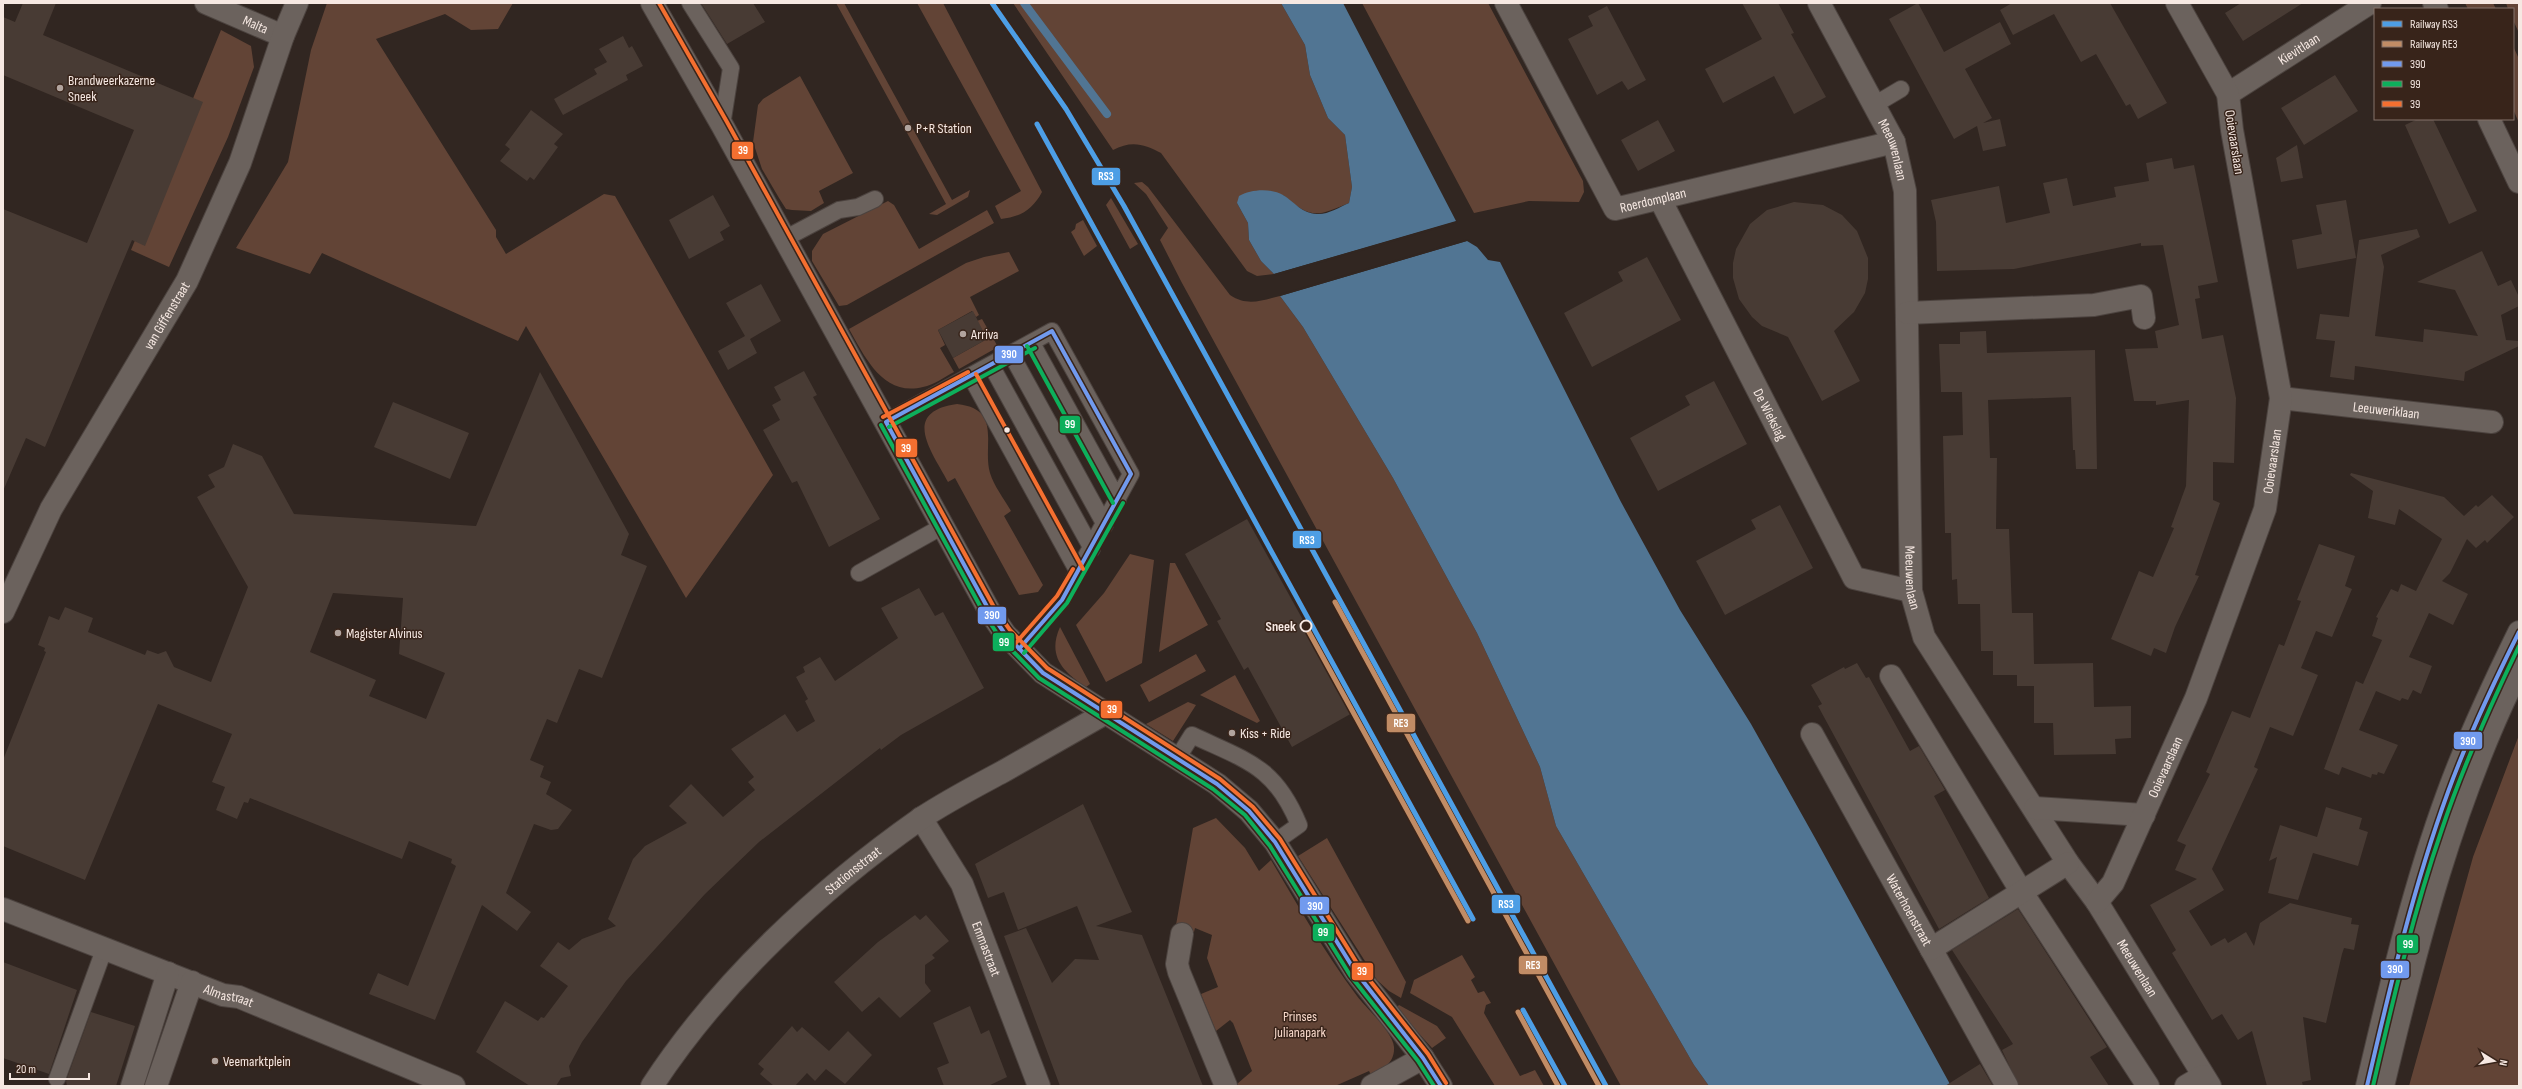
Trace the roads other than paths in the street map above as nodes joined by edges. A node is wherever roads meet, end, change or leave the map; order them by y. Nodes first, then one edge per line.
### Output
1 (206, 3) edge
2 (297, 3) edge
3 (652, 3) edge
4 (690, 3) edge
5 (1506, 3) edge
6 (1819, 3) edge
7 (2177, 3) edge
8 (2370, 3) edge
9 (283, 36) junction
10 (1901, 89) dead end
11 (2228, 94) junction
12 (1874, 105) junction
13 (2489, 120) edge
14 (722, 125) junction
15 (1894, 142) junction
16 (2519, 182) edge
17 (852, 195) dead end
18 (875, 199) dead end
19 (1660, 199) junction
20 (839, 210) junction
21 (784, 239) junction
22 (1907, 313) junction
23 (2144, 318) dead end
24 (1032, 343) junction
25 (1011, 354) junction
26 (991, 365) junction
27 (971, 377) junction
28 (2281, 398) junction
29 (886, 422) junction
30 (2492, 422) dead end
31 (1118, 500) junction
32 (1105, 525) junction
33 (943, 526) junction
34 (1092, 549) junction
35 (1078, 572) junction
36 (859, 573) dead end
37 (1911, 591) junction
38 (3, 612) edge
39 (2519, 632) edge
40 (1019, 650) junction
41 (2519, 669) edge
42 (1891, 676) dead end
43 (1104, 714) junction
44 (1812, 734) dead end
45 (1176, 759) junction
46 (2035, 808) junction
47 (2144, 815) junction
48 (921, 818) junction
49 (1274, 842) junction
50 (2068, 863) junction
51 (2021, 891) junction
52 (2097, 902) junction
53 (3, 909) edge
54 (1182, 934) dead end
55 (104, 947) junction
56 (1931, 949) junction
57 (168, 973) junction
58 (192, 982) junction
59 (1423, 1058) junction
60 (57, 1079) dead end
61 (2200, 1083) edge
62 (132, 1086) edge
63 (156, 1086) edge
64 (454, 1086) edge
65 (652, 1086) edge
66 (1039, 1086) edge
67 (1226, 1086) edge
68 (1372, 1086) edge
69 (1441, 1086) edge
70 (2007, 1086) edge
71 (2148, 1086) edge
72 (2367, 1086) edge
73 (2383, 1086) edge

1 - 9 street, Malta
2 - 9 street, van Giffenstraat
3 - 14 street
4 - 14 lane
5 - 19 street, Roerdomplaan
6 - 12 street, Meeuwenlaan
7 - 11 street, Ooievaarslaan
8 - 11 street, Kievitlaan
9 - 38 street, van Giffenstraat
10 - 12 lane
11 - 28 street, Ooievaarslaan
12 - 15 street, Meeuwenlaan
13 - 16 street
14 - 21 street
15 - 19 street, Roerdomplaan
15 - 22 street, Meeuwenlaan
17 - 20 lane
18 - 20 lane
19 - 37 street, De Wiekslag
20 - 21 lane
21 - 29 street
22 - 23 street
22 - 37 street, Meeuwenlaan
24 - 25 lane
24 - 31 lane
24 - 31 lane
25 - 26 lane
25 - 32 lane
26 - 27 lane
26 - 34 lane
27 - 29 lane
27 - 35 lane
28 - 30 street, Leeuweriklaan
28 - 47 street, Ooievaarslaan
29 - 33 street
31 - 32 lane
32 - 34 lane
33 - 36 lane
33 - 40 street
34 - 35 lane
35 - 40 lane
37 - 46 street, Meeuwenlaan
39 - 72 street
40 - 43 street
41 - 73 street
42 - 51 street
43 - 45 street
43 - 48 street, Stationsstraat
44 - 56 street, Waterhoenstraat
45 - 49 street
45 - 49 lane
46 - 47 street
46 - 50 street, Meeuwenlaan
47 - 52 street, Ooievaarslaan
48 - 65 street, Stationsstraat
48 - 66 street, Emmastraat
49 - 59 street
50 - 51 street
50 - 52 street, Meeuwenlaan
51 - 56 street
51 - 71 street
52 - 61 street, Meeuwenlaan
53 - 55 street, Almastraat
54 - 67 street
55 - 57 street, Almastraat
55 - 60 lane
56 - 70 street, Waterhoenstraat
57 - 58 street, Almastraat
57 - 62 street
58 - 63 street
58 - 64 street, Almastraat
59 - 68 street
59 - 69 street

